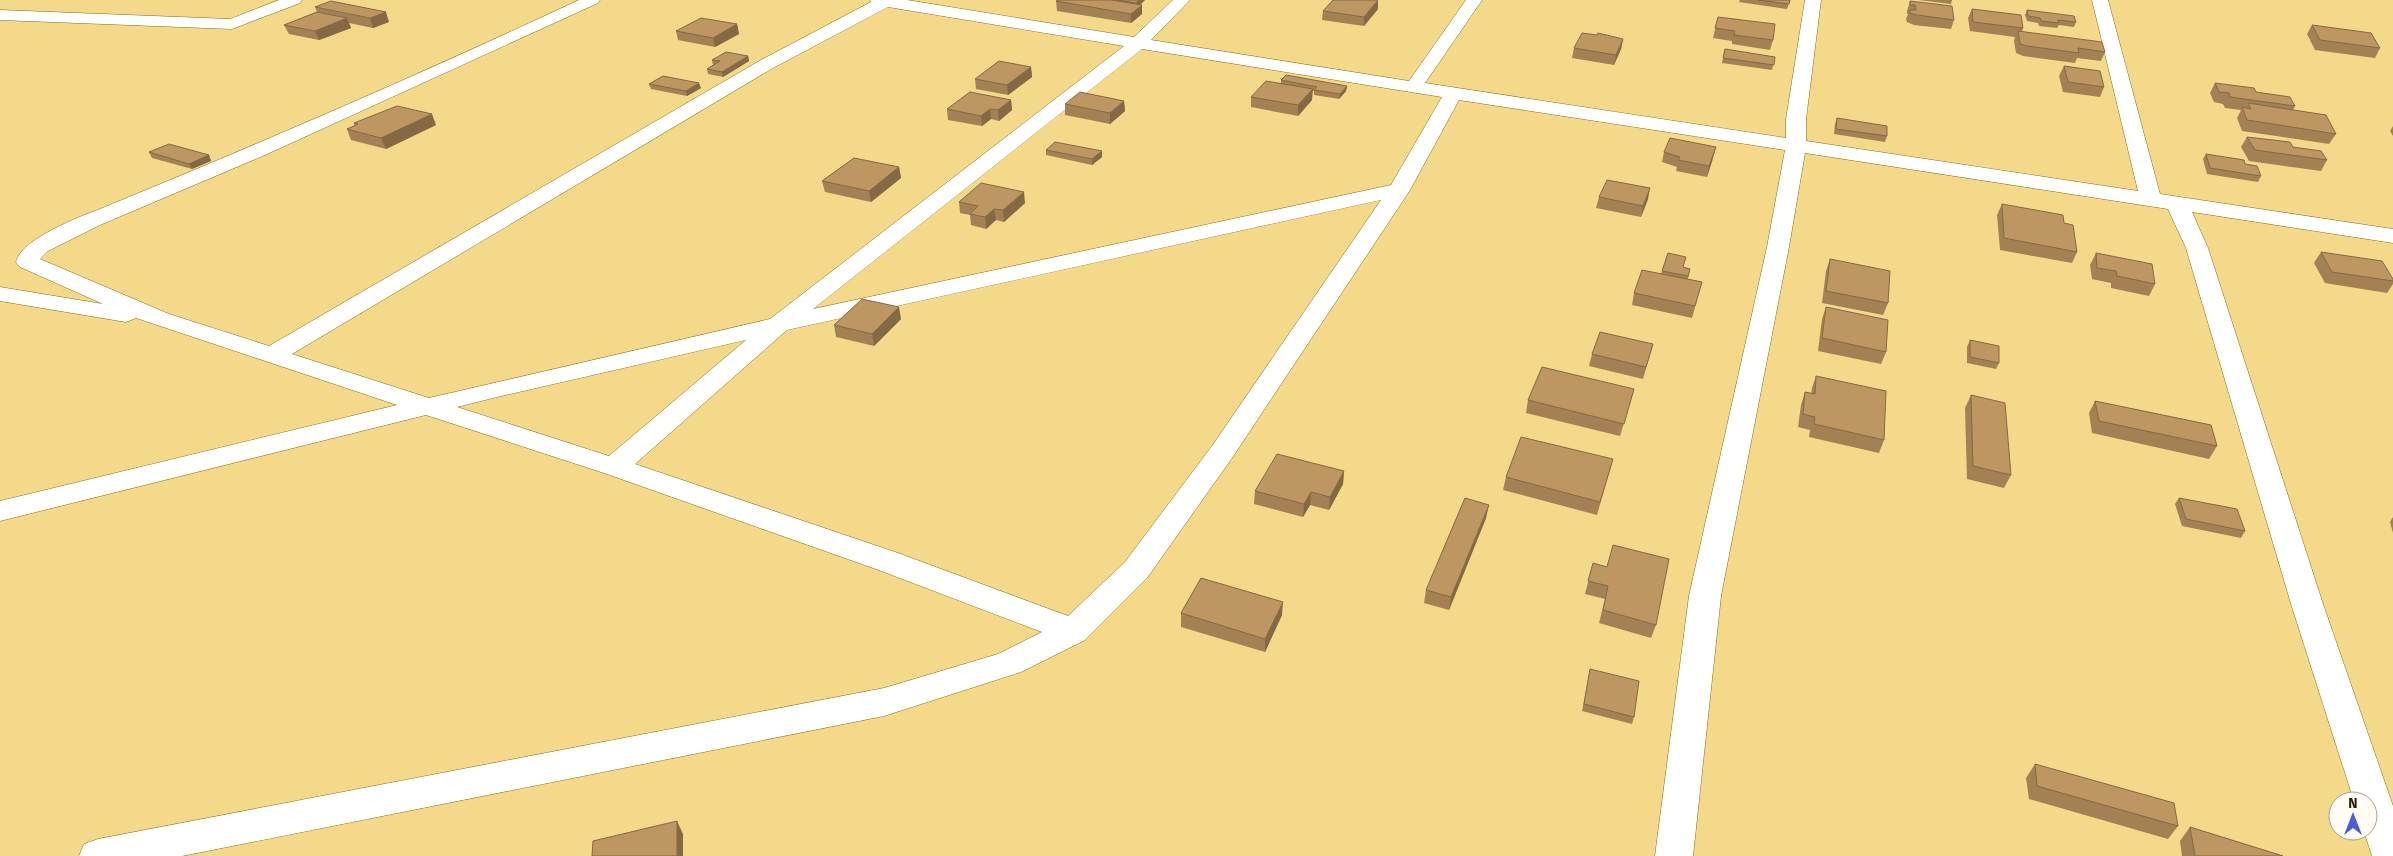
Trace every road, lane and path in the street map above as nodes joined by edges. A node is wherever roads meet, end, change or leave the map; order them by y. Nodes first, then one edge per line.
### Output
1 (294, 0) edge
2 (592, 0) edge
3 (884, 0) edge
4 (1182, 0) edge
5 (1474, 0) edge
6 (1813, 0) edge
7 (2100, 0) edge
8 (0, 16) edge
9 (1138, 43) junction
10 (1414, 86) junction
11 (1454, 92) junction
12 (1796, 146) junction
13 (1399, 190) junction
14 (2163, 200) junction
15 (2393, 236) edge
16 (0, 294) edge
17 (160, 319) junction
18 (777, 326) junction
19 (272, 355) junction
20 (428, 406) junction
21 (614, 467) junction
22 (0, 511) edge
23 (1072, 631) junction
24 (98, 856) edge
25 (1674, 856) edge
26 (2391, 856) edge

1 - 8 street
2 - 17 street
3 - 9 street
3 - 19 street
4 - 9 street
5 - 10 street
6 - 12 street
7 - 14 street
9 - 10 street
9 - 18 street
10 - 11 street
11 - 12 street
11 - 13 street
12 - 14 street
12 - 25 street
13 - 18 street
13 - 23 street
14 - 15 street
14 - 26 street
16 - 17 street
17 - 19 street
18 - 20 street
18 - 21 street
19 - 20 street
20 - 21 street
20 - 22 street
21 - 23 street
23 - 24 street

